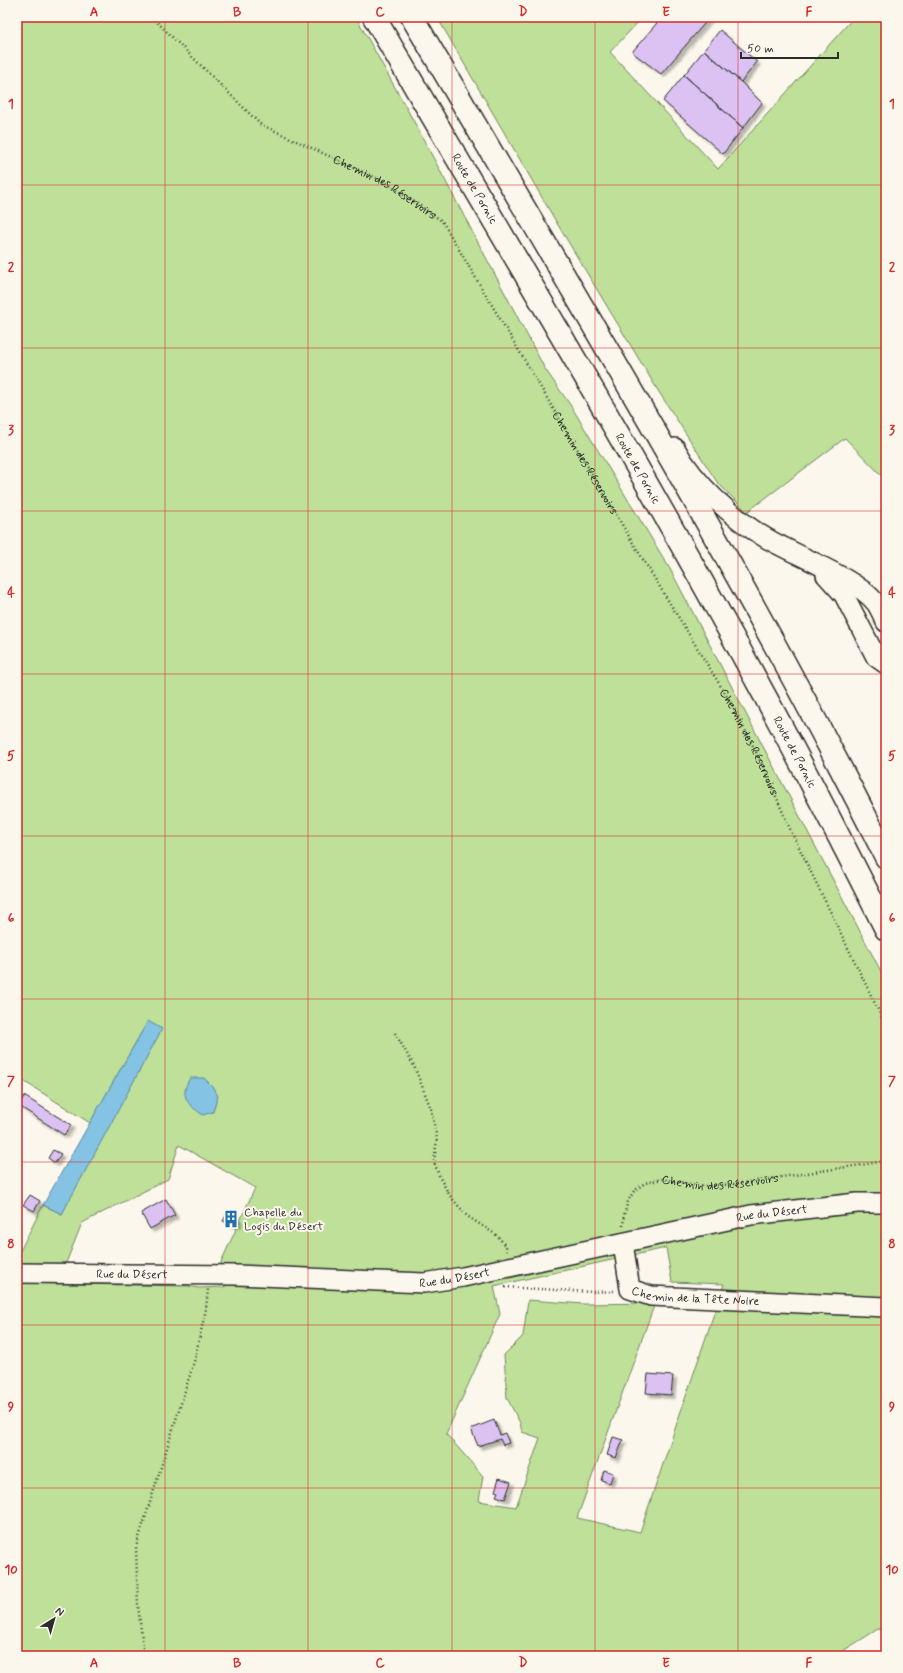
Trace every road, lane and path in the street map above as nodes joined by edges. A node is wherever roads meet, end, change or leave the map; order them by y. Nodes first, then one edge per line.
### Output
1 (152, 17) edge
2 (374, 17) edge
3 (412, 17) edge
4 (620, 373) junction
5 (818, 565) junction
6 (886, 622) edge
7 (886, 664) edge
8 (886, 857) edge
9 (886, 929) edge
10 (886, 1026) edge
11 (395, 1033) dead end
12 (886, 1161) edge
13 (886, 1203) edge
14 (624, 1243) junction
15 (510, 1267) junction
16 (17, 1273) edge
17 (209, 1275) junction
18 (505, 1287) dead end
19 (630, 1289) junction
20 (886, 1307) edge
21 (144, 1656) edge

1 - 10 path, Chemin des Réservoirs
2 - 9 highway, Route de Pornic
3 - 4 highway
4 - 5 street
4 - 8 highway
5 - 6 street
5 - 7 street
11 - 15 path
12 - 14 path, Chemin des Réservoirs
13 - 14 street, Rue du Désert
14 - 15 street, Rue du Désert
14 - 19 street
15 - 17 street, Rue du Désert
16 - 17 street, Rue du Désert
17 - 21 path
18 - 19 path, Chemin de la Tête Noire
19 - 20 street, Chemin de la Tête Noire

